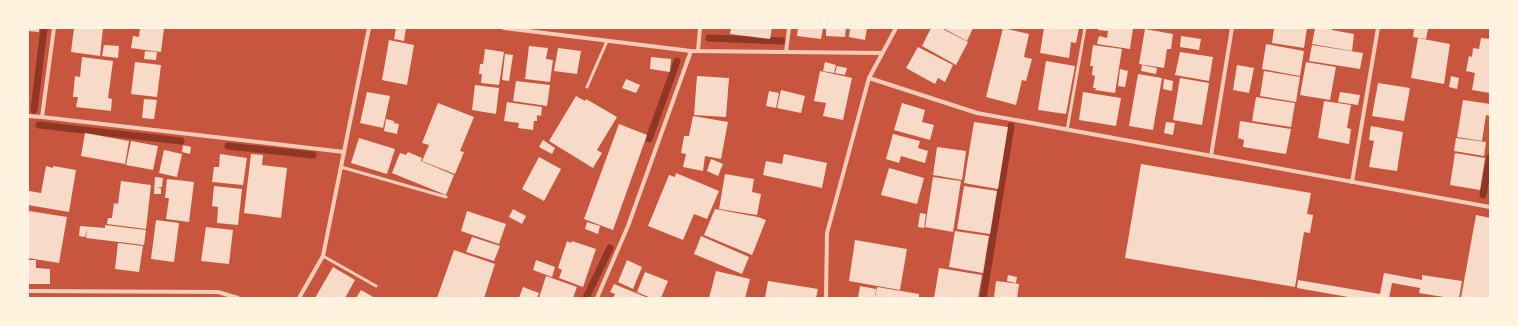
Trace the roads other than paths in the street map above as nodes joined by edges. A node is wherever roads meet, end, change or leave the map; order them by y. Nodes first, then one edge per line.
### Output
1 (54, 28) edge
2 (369, 28) edge
3 (504, 28) edge
4 (700, 28) edge
5 (789, 28) edge
6 (896, 28) edge
7 (1085, 28) edge
8 (1232, 28) edge
9 (1378, 28) edge
10 (607, 41) junction
11 (691, 51) junction
12 (698, 51) junction
13 (786, 52) junction
14 (882, 54) junction
15 (869, 78) junction
16 (587, 87) dead end
17 (28, 116) edge
18 (42, 118) junction
19 (1067, 130) junction
20 (344, 152) junction
21 (1211, 156) junction
22 (341, 167) junction
23 (1352, 182) junction
24 (446, 197) dead end
25 (1490, 207) edge
26 (323, 256) junction
27 (376, 286) dead end
28 (28, 291) edge
29 (238, 298) edge
30 (298, 298) edge
31 (596, 298) edge
32 (826, 298) edge

1 - 18 street
2 - 20 street
3 - 10 street
4 - 12 street
5 - 13 street
6 - 14 street
7 - 19 lane
8 - 21 street
9 - 23 street
10 - 11 street
10 - 16 lane
11 - 12 street
11 - 31 street
12 - 13 street
13 - 14 street
14 - 15 street
15 - 19 street
15 - 32 street
17 - 18 street
18 - 20 street
19 - 21 street
20 - 22 street
21 - 23 street
22 - 24 lane
22 - 26 street
23 - 25 street
26 - 27 lane
26 - 30 street
28 - 29 street

